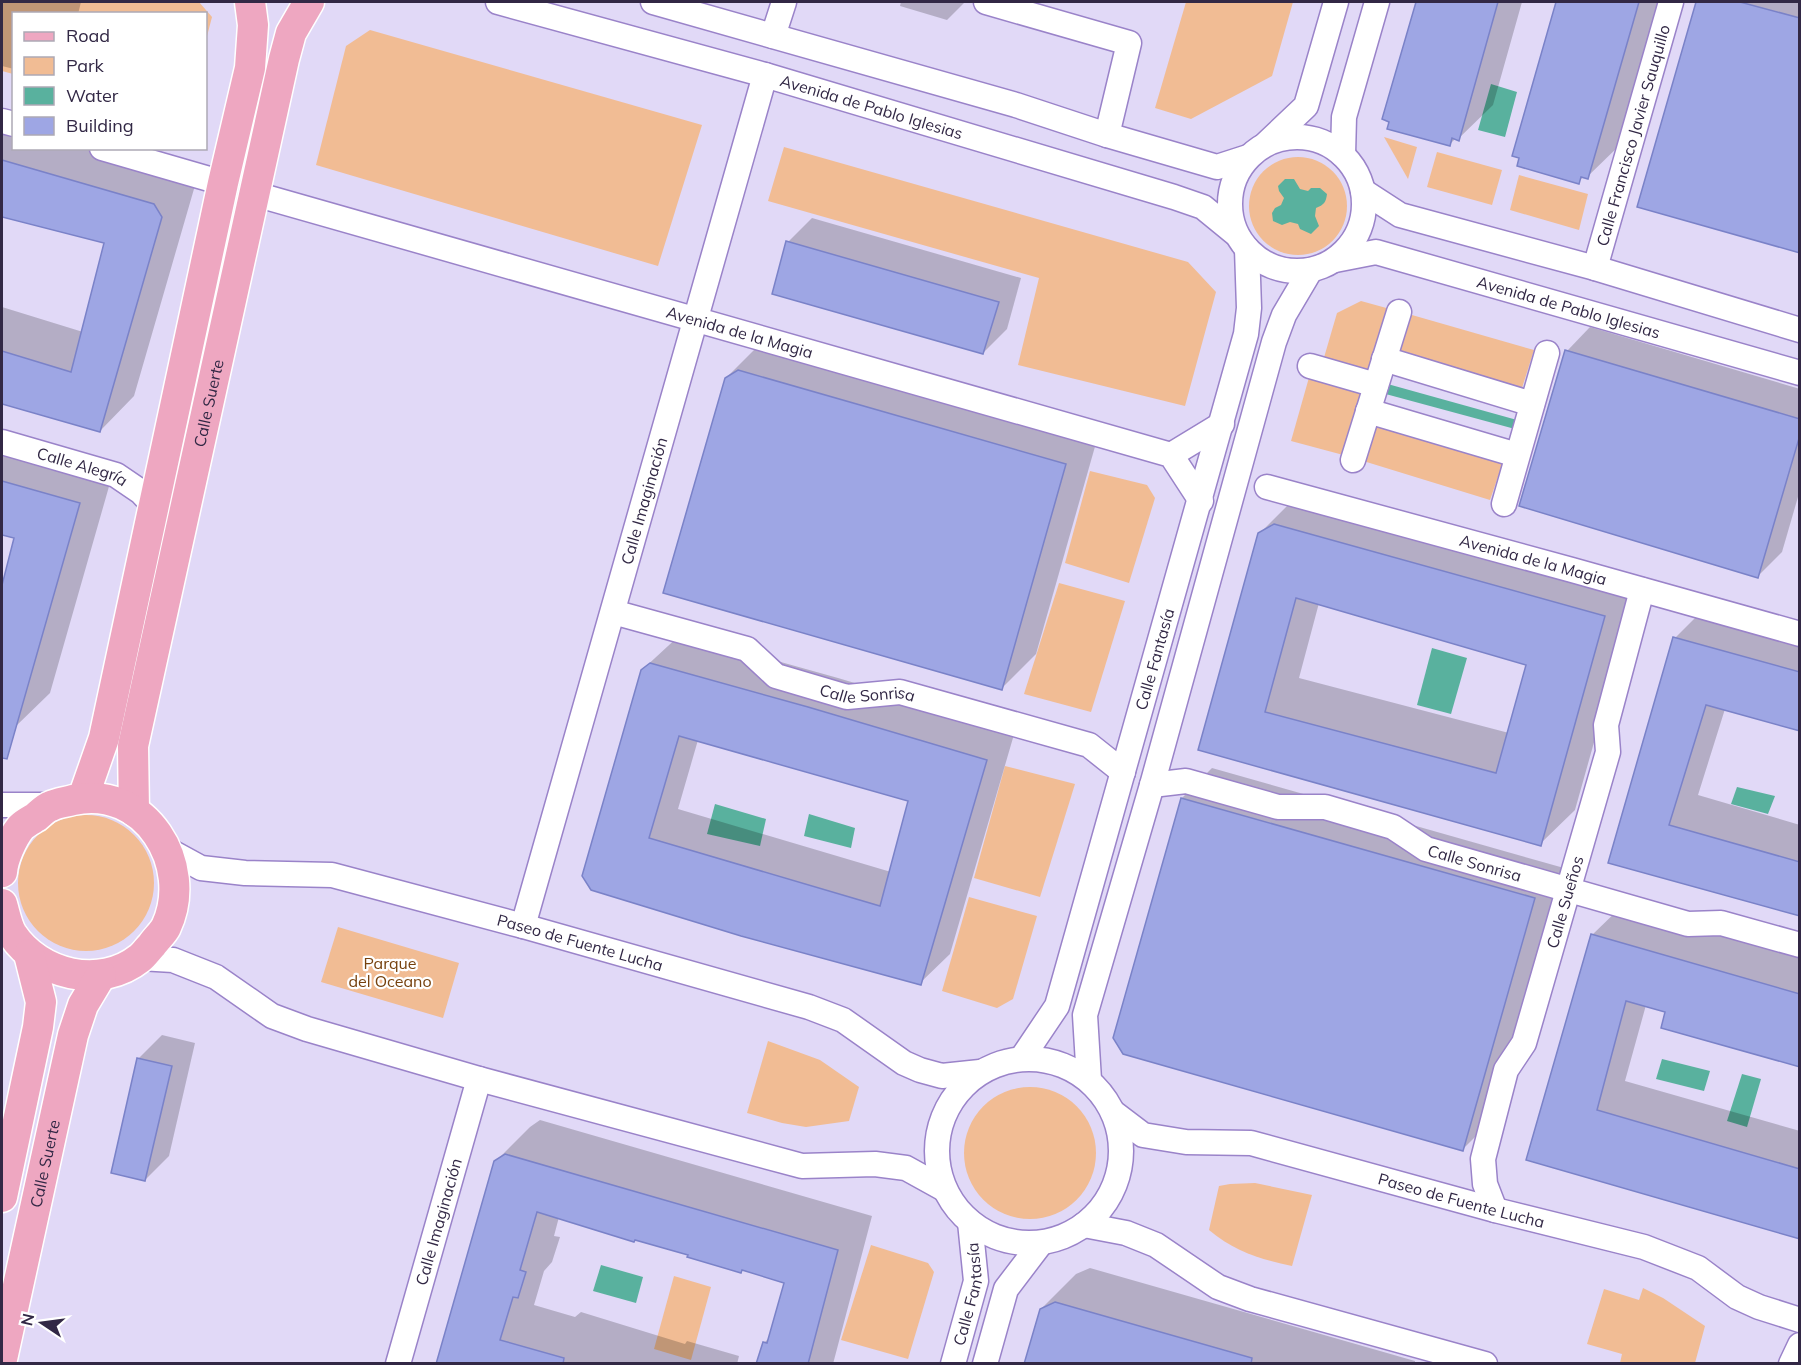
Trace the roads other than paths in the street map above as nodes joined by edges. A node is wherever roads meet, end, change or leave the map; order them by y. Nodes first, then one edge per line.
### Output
1 (250, 2) edge
2 (309, 2) edge
3 (498, 2) edge
4 (653, 2) edge
5 (784, 2) edge
6 (986, 2) edge
7 (1336, 2) edge
8 (1377, 2) edge
9 (1671, 2) edge
10 (773, 36) junction
11 (765, 75) junction
12 (1107, 135) junction
13 (109, 150) edge
14 (1257, 151) junction
15 (1343, 155) junction
16 (223, 183) junction
17 (1363, 191) junction
18 (255, 194) junction
19 (1241, 242) junction
20 (1335, 260) junction
21 (1595, 268) junction
22 (1310, 271) junction
23 (1399, 312) dead end
24 (696, 318) junction
25 (1800, 330) edge
26 (1547, 353) dead end
27 (1384, 359) junction
28 (1310, 366) dead end
29 (1800, 373) edge
30 (1376, 385) junction
31 (1532, 404) junction
32 (1368, 411) junction
33 (1222, 424) junction
34 (1247, 441) junction
35 (2, 442) edge
36 (1171, 455) junction
37 (1517, 455) junction
38 (1353, 460) dead end
39 (1267, 488) junction
40 (1201, 501) junction
41 (1504, 504) dead end
42 (153, 505) junction
43 (1228, 507) junction
44 (1642, 590) junction
45 (613, 612) junction
46 (1800, 634) edge
47 (1123, 772) junction
48 (1152, 785) junction
49 (83, 798) junction
50 (2, 805) edge
51 (51, 805) junction
52 (134, 811) junction
53 (168, 850) junction
54 (2, 872) edge
55 (1569, 890) junction
56 (2, 904) edge
57 (523, 926) junction
58 (14, 938) edge
59 (1800, 945) edge
60 (140, 958) junction
61 (101, 975) junction
62 (1022, 1059) junction
63 (980, 1072) junction
64 (478, 1078) junction
65 (1089, 1080) junction
66 (1114, 1113) junction
67 (944, 1189) junction
68 (2, 1197) edge
69 (1495, 1210) junction
70 (970, 1222) junction
71 (1084, 1225) junction
72 (1041, 1243) junction
73 (1800, 1320) edge
74 (1800, 1345) edge
75 (2, 1359) edge
76 (1444, 1359) edge
77 (398, 1364) edge
78 (952, 1364) edge
79 (985, 1364) edge
80 (1485, 1364) edge
81 (1791, 1364) edge

1 - 16 main road, Calle Suerte
2 - 18 main road, Calle Suerte
3 - 11 street, Avenida de Pablo Iglesias
4 - 10 street
5 - 10 street
6 - 12 street
7 - 14 street
8 - 15 street
9 - 21 street, Calle Francisco Javier Sauquillo
10 - 12 street
11 - 19 street, Avenida de Pablo Iglesias
11 - 24 street, Calle Imaginación
12 - 14 street
13 - 16 street
14 - 15 street
14 - 19 street
15 - 17 street
16 - 42 main road, Calle Suerte
17 - 20 street
17 - 21 street
18 - 24 street, Avenida de la Magia
18 - 52 main road, Calle Suerte
19 - 22 street
19 - 33 street, Calle Fantasía
20 - 22 street
20 - 29 street, Avenida de Pablo Iglesias
21 - 25 street
22 - 34 street, Calle Fantasía
23 - 27 street
24 - 36 street, Avenida de la Magia
24 - 45 street, Calle Imaginación
26 - 31 street
27 - 30 street
27 - 31 street
28 - 30 street
30 - 32 street
31 - 37 street
32 - 37 street
32 - 38 street
33 - 36 street
33 - 40 street, Calle Fantasía
34 - 39 street
34 - 43 street, Calle Fantasía
35 - 42 street, Calle Alegría
36 - 40 street
37 - 41 street
39 - 43 street
39 - 44 street, Avenida de la Magia
40 - 47 street, Calle Fantasía
42 - 49 main road, Calle Suerte
43 - 48 street, Calle Fantasía
44 - 46 street, Avenida de la Magia
44 - 55 street, Calle Sueños
45 - 47 street, Calle Sonrisa
45 - 57 street, Calle Imaginación
47 - 62 street, Calle Fantasía
48 - 55 street, Calle Sonrisa
48 - 65 street, Calle Fantasía
49 - 51 main road
49 - 52 main road
50 - 51 street
51 - 54 main road
52 - 53 main road
53 - 57 street, Paseo de Fuente Lucha
53 - 60 main road
55 - 59 street, Calle Sonrisa
55 - 69 street, Calle Sueños
56 - 58 main road, Calle Suerte
57 - 63 street, Paseo de Fuente Lucha
58 - 61 main road
58 - 68 main road, Calle Suerte
60 - 61 main road
60 - 64 street
61 - 75 main road, Calle Suerte
62 - 63 street
62 - 65 street
63 - 67 street
64 - 67 street
64 - 77 street, Calle Imaginación
65 - 66 street
66 - 69 street, Paseo de Fuente Lucha
66 - 71 street
67 - 70 street
69 - 73 street, Paseo de Fuente Lucha
70 - 72 street
70 - 78 street, Calle Fantasía
71 - 72 street
71 - 76 street
72 - 79 street, Calle Fantasía
74 - 81 street
76 - 80 street

